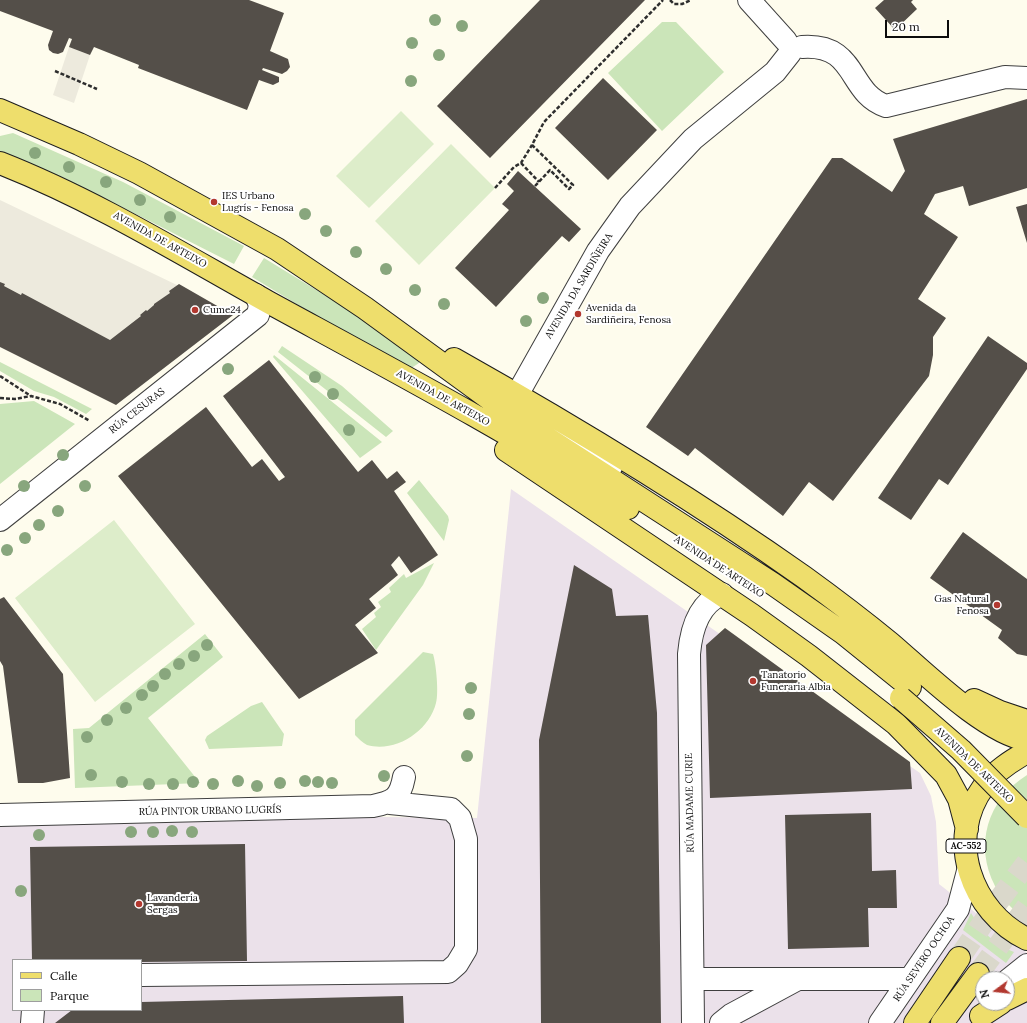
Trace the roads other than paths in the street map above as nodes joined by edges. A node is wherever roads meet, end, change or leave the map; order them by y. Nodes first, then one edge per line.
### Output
1 (748, 0) edge
2 (793, 47) junction
3 (1027, 78) edge
4 (6, 118) edge
5 (0, 163) edge
6 (256, 295) junction
7 (366, 308) junction
8 (378, 362) junction
9 (517, 395) junction
10 (637, 496) junction
11 (0, 520) edge
12 (722, 594) junction
13 (937, 682) junction
14 (905, 693) junction
15 (1027, 721) edge
16 (1027, 740) edge
17 (1027, 752) edge
18 (404, 777) dead end
19 (1027, 796) edge
20 (390, 802) junction
21 (0, 815) edge
22 (1027, 817) edge
23 (967, 829) junction
24 (968, 870) junction
25 (1027, 939) edge
26 (959, 958) tunnel mouth
27 (1027, 965) edge
28 (142, 975) edge
29 (1015, 975) edge
30 (975, 978) tunnel mouth
31 (799, 979) junction
32 (910, 979) junction
33 (693, 980) junction
34 (1027, 989) edge
35 (1015, 995) edge
36 (33, 1011) edge
37 (32, 1023) edge
38 (693, 1023) edge
39 (721, 1023) edge
40 (880, 1023) edge
41 (915, 1023) edge
42 (942, 1023) edge

1 - 2 street
2 - 3 street
2 - 9 street, AVENIDA DA SARDIÑEIRA
4 - 7 main road, AVENIDA DE ARTEIXO
5 - 6 main road, AVENIDA DE ARTEIXO
6 - 8 main road, AVENIDA DE ARTEIXO
6 - 11 street, RÚA CESURAS
7 - 9 main road, AVENIDA DE ARTEIXO
7 - 10 main road, AVENIDA DE ARTEIXO
8 - 12 main road, AVENIDA DE ARTEIXO
8 - 14 main road, AVENIDA DE ARTEIXO
9 - 10 street, AVENIDA DE ARTEIXO
9 - 13 main road, AVENIDA DE ARTEIXO
10 - 14 main road, AVENIDA DE ARTEIXO
12 - 23 main road, AVENIDA DE ARTEIXO
12 - 33 street, RÚA MADAME CURIE
13 - 15 main road
13 - 16 main road, AVENIDA DE ARTEIXO
14 - 19 main road, AVENIDA DE ARTEIXO
14 - 22 main road, AVENIDA DE ARTEIXO, bridge
17 - 23 main road, AC-552
18 - 20 street
20 - 21 street, RÚA PINTOR URBANO LUGRÍS
20 - 28 street, RÚA PINTOR URBANO LUGRÍS
23 - 24 main road, AC-552
24 - 25 main road, AC-552
24 - 32 street, RÚA SEVERO OCHOA
26 - 41 main road
27 - 29 street
30 - 42 main road
31 - 32 street
31 - 33 street
31 - 39 street
32 - 40 street, RÚA SEVERO OCHOA
33 - 38 street, RÚA MADAME CURIE
34 - 35 main road
36 - 37 street

